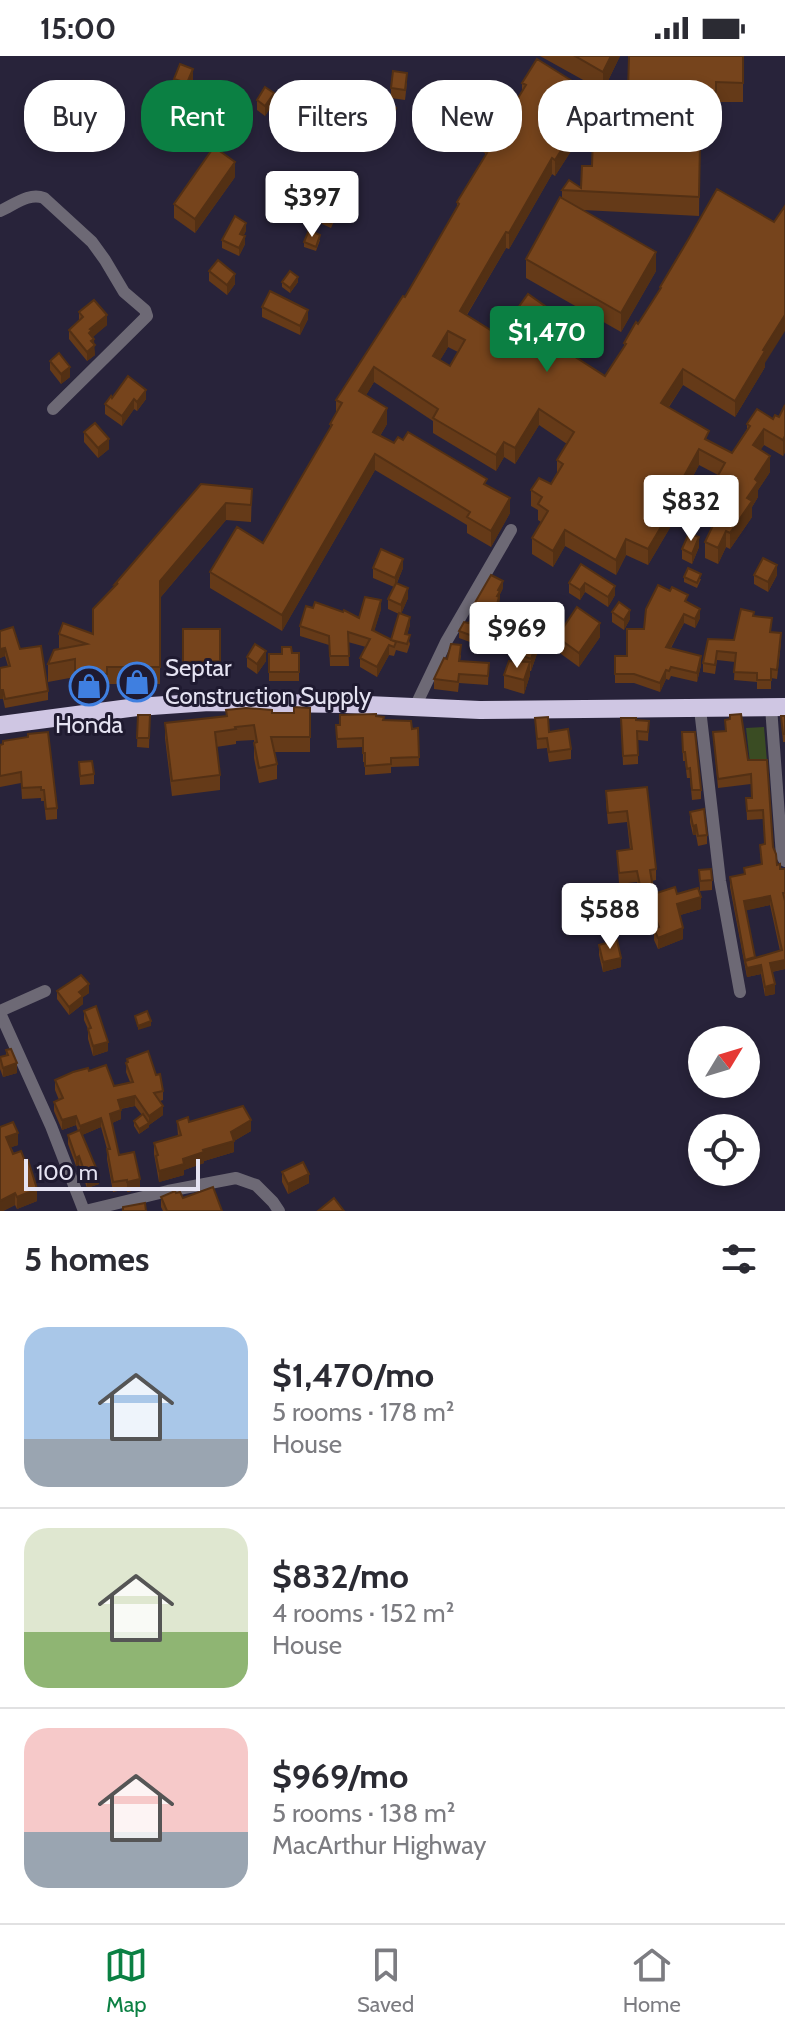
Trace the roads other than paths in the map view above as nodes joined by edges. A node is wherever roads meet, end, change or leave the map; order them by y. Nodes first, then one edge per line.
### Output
1 (0, 211) edge
2 (53, 409) dead end
3 (511, 530) dead end
4 (415, 707) junction
5 (778, 707) edge
6 (700, 709) junction
7 (0, 725) edge
8 (785, 861) edge
9 (45, 991) dead end
10 (740, 992) dead end
11 (0, 1012) edge
12 (85, 1211) edge
13 (279, 1211) edge

1 - 2 street
3 - 4 street
4 - 6 highway
4 - 7 highway
5 - 6 highway
5 - 8 street
6 - 10 street
9 - 11 street
11 - 12 street
12 - 13 street

